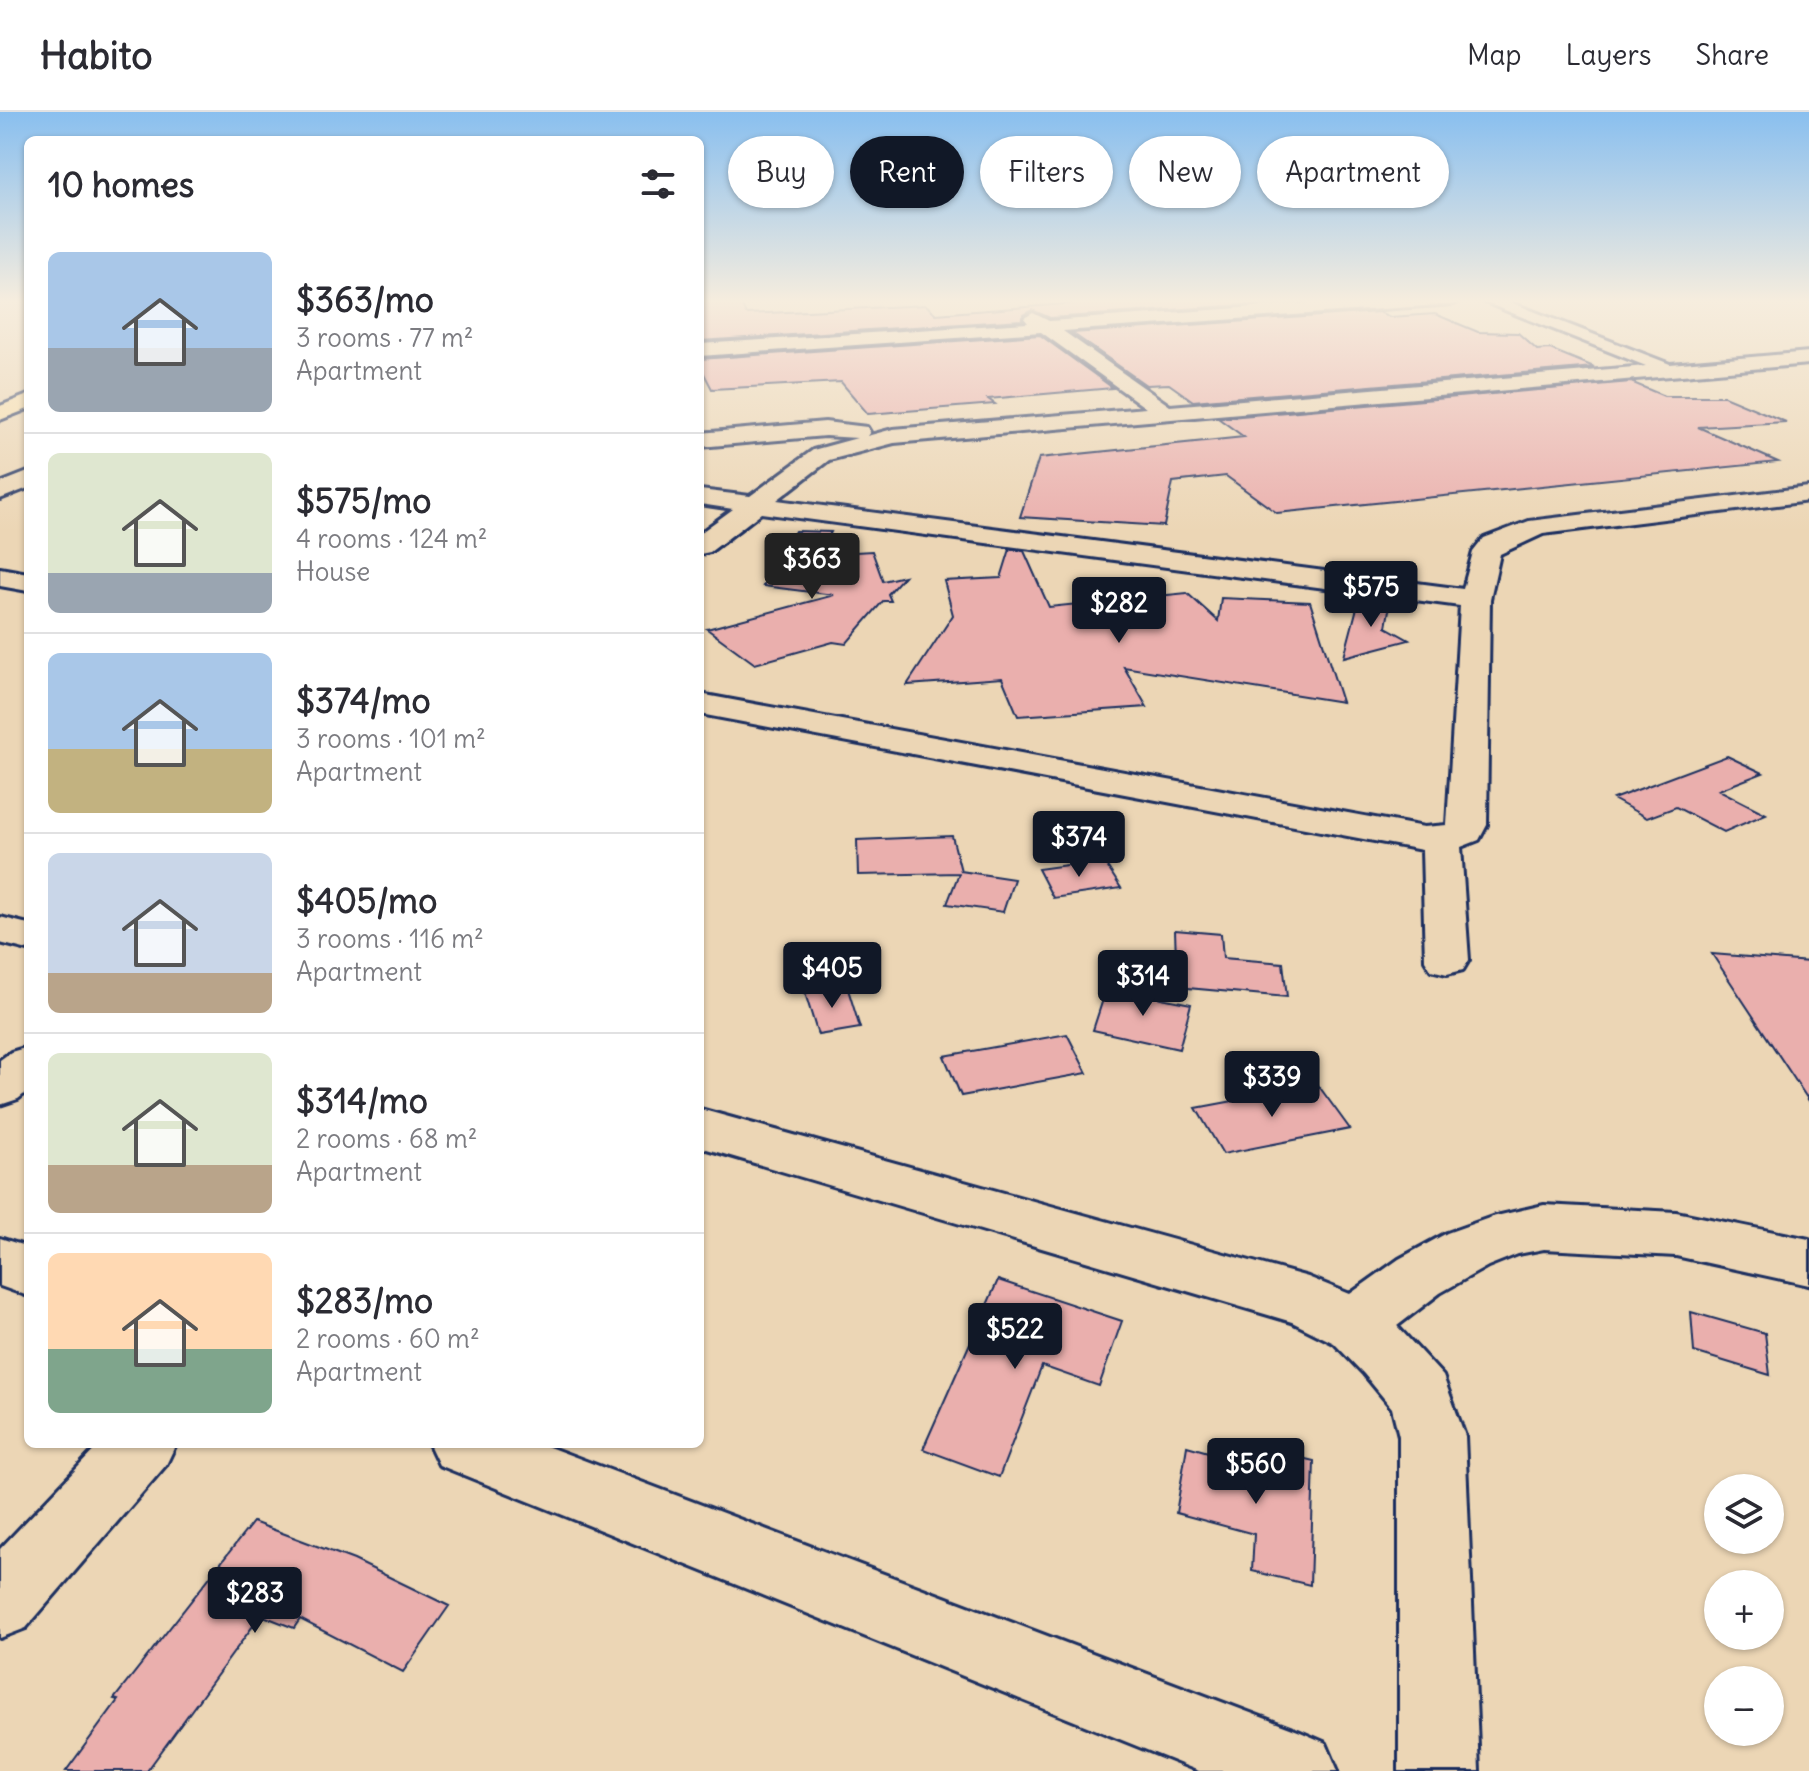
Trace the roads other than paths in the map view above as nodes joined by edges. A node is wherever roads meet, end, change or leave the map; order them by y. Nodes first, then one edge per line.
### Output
1 (1115, 376) edge
2 (1583, 376) edge
3 (1769, 376) edge
4 (1779, 380) dead end
5 (24, 403) edge
6 (1165, 412) junction
7 (0, 414) edge
8 (881, 439) junction
9 (704, 440) edge
10 (24, 481) edge
11 (0, 492) edge
12 (1809, 494) edge
13 (704, 498) edge
14 (754, 505) junction
15 (704, 543) edge
16 (0, 577) edge
17 (24, 581) edge
18 (1475, 599) junction
19 (704, 705) edge
20 (1441, 839) junction
21 (0, 930) edge
22 (24, 936) edge
23 (1447, 960) dead end
24 (24, 1067) edge
25 (0, 1087) edge
26 (704, 1129) edge
27 (0, 1261) edge
28 (1809, 1262) edge
29 (24, 1270) edge
30 (1355, 1325) junction
31 (139, 1448) edge
32 (472, 1448) edge
33 (0, 1602) edge
34 (1298, 1771) edge
35 (1439, 1771) edge

1 - 6 street
2 - 6 street
3 - 4 street
5 - 7 highway
6 - 8 street
8 - 9 street
8 - 14 street
10 - 11 street
12 - 18 street
13 - 14 street
14 - 15 street
14 - 18 street
16 - 17 street
18 - 20 street
19 - 20 street
20 - 23 street
21 - 22 street
24 - 25 street
26 - 30 street
27 - 29 street
28 - 30 street
30 - 35 street
31 - 33 street
32 - 34 street

